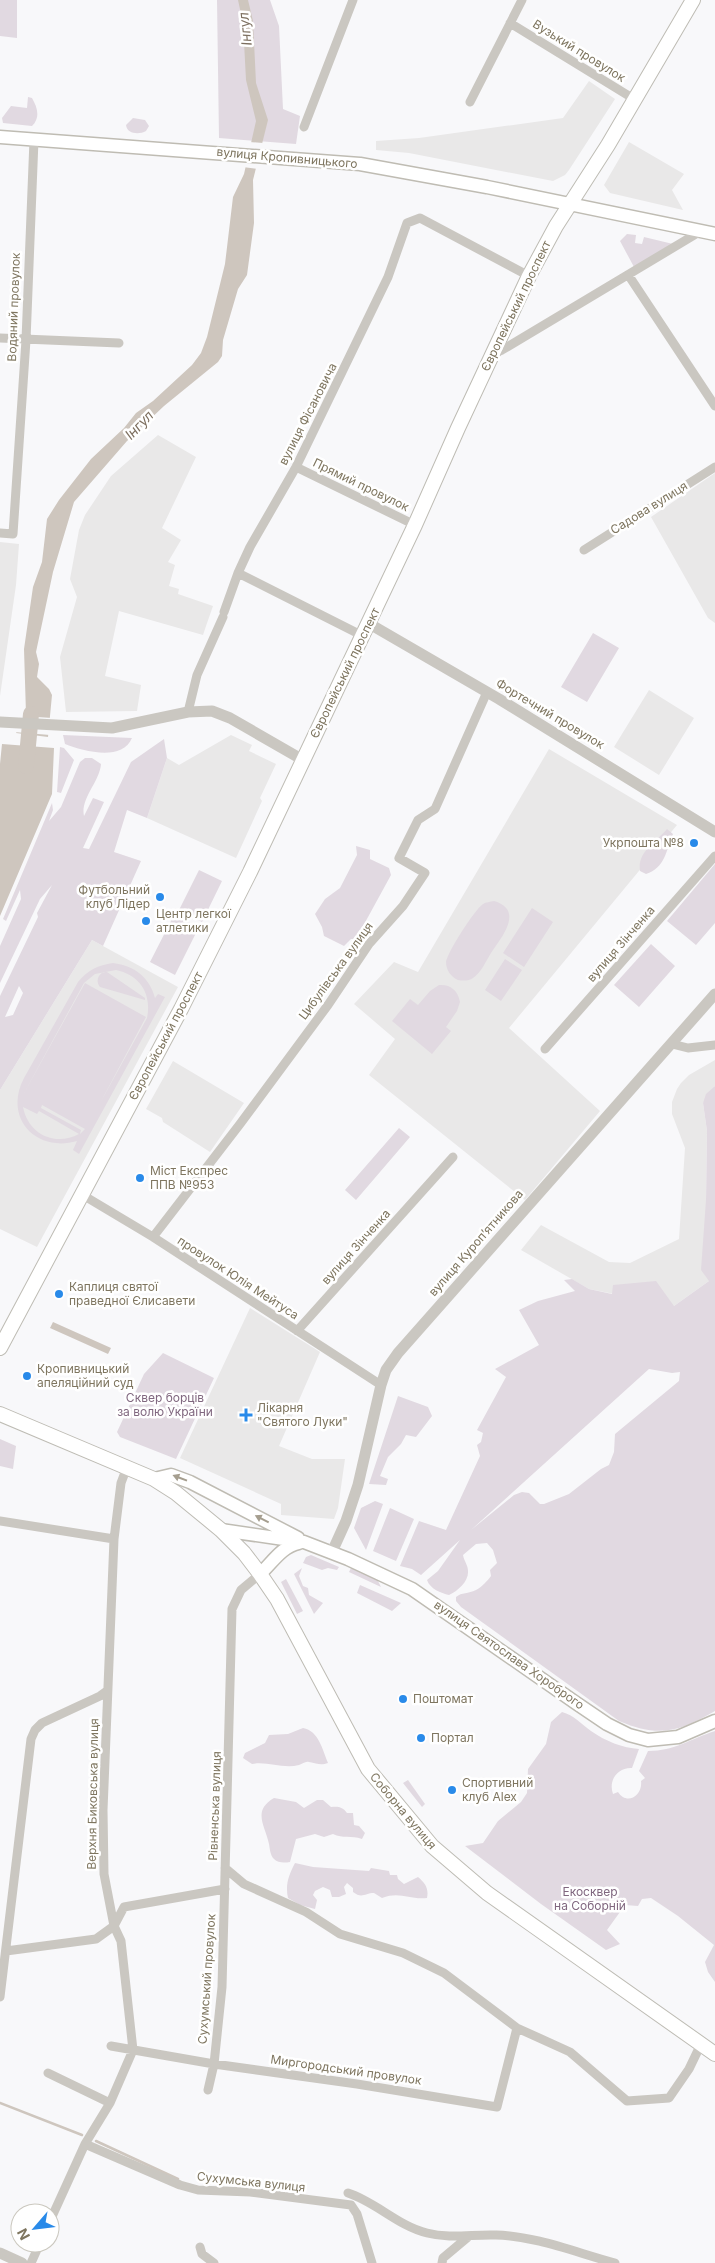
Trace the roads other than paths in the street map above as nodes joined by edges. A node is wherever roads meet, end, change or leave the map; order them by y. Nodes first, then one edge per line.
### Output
1 (353, 0) edge
2 (522, 0) edge
3 (693, 0) edge
4 (510, 23) junction
5 (634, 99) junction
6 (470, 102) dead end
7 (304, 127) dead end
8 (0, 137) edge
9 (34, 140) junction
10 (570, 205) junction
11 (701, 231) junction
12 (715, 234) edge
13 (529, 276) junction
14 (629, 276) junction
15 (0, 338) edge
16 (26, 340) junction
17 (119, 344) dead end
18 (492, 354) junction
19 (715, 406) edge
20 (296, 467) junction
21 (715, 467) edge
22 (415, 525) junction
23 (0, 533) edge
24 (584, 550) dead end
25 (238, 573) junction
26 (366, 630) junction
27 (487, 692) junction
28 (188, 712) junction
29 (0, 722) edge
30 (303, 760) junction
31 (715, 832) edge
32 (715, 856) edge
33 (715, 994) edge
34 (672, 1044) junction
35 (715, 1045) edge
36 (545, 1048) dead end
37 (454, 1157) dead end
38 (81, 1194) junction
39 (153, 1237) junction
40 (297, 1331) junction
41 (0, 1348) edge
42 (381, 1385) junction
43 (0, 1414) edge
44 (127, 1467) junction
45 (154, 1478) junction
46 (0, 1521) edge
47 (221, 1530) junction
48 (114, 1539) junction
49 (304, 1542) junction
50 (332, 1552) junction
51 (271, 1563) junction
52 (260, 1574) junction
53 (276, 1599) junction
54 (107, 1691) junction
55 (715, 1721) edge
56 (226, 1868) junction
57 (225, 1889) junction
58 (114, 1926) junction
59 (6, 1950) junction
60 (0, 1996) edge
61 (517, 2028) junction
62 (701, 2044) junction
63 (111, 2046) dead end
64 (134, 2050) junction
65 (715, 2054) edge
66 (214, 2064) junction
67 (48, 2073) dead end
68 (208, 2090) dead end
69 (110, 2103) junction
70 (85, 2144) junction
71 (348, 2193) dead end
72 (58, 2203) edge
73 (468, 2237) junction
74 (200, 2247) dead end
75 (0, 2254) edge
76 (22, 2263) edge
77 (214, 2263) edge
78 (372, 2263) edge
79 (442, 2263) edge
80 (615, 2263) edge

1 - 7 street
2 - 4 street
3 - 5 main road, Європейський проспект
4 - 5 street, Вузький провулок
4 - 6 street
5 - 10 main road, Європейський проспект
8 - 9 main road, вулиця Кропивницького
9 - 10 main road, вулиця Кропивницького
9 - 16 street, Водяний провулок
10 - 11 main road
10 - 13 main road, Європейський проспект
11 - 12 main road
11 - 14 street
13 - 18 main road, Європейський проспект
13 - 20 street, вулиця Фісановича
14 - 18 street
14 - 19 street
15 - 16 street
16 - 17 street
16 - 23 street, Водяний провулок
18 - 22 main road, Європейський проспект
20 - 22 street, Прямий провулок
20 - 25 street, вулиця Фісановича
21 - 24 street, Садова вулиця
22 - 26 main road, Європейський проспект
25 - 26 street, Фортечний провулок
25 - 28 street, вулиця Фісановича
26 - 27 street, Фортечний провулок
26 - 30 main road, Європейський проспект
27 - 31 street, Фортечний провулок
27 - 39 street, Цибулівська вулиця
28 - 29 street
28 - 30 street
30 - 38 main road, Європейський проспект
32 - 36 street, вулиця Зінченка
33 - 34 street, вулиця Куропʼятникова
34 - 35 street
34 - 42 street, вулиця Куропʼятникова
37 - 40 street, вулиця Зінченка
38 - 39 street, провулок Юлія Мейтуса
38 - 41 main road, Європейський проспект
39 - 40 street, провулок Юлія Мейтуса
40 - 42 street, провулок Юлія Мейтуса
42 - 50 street, вулиця Куропʼятникова
43 - 44 main road, Соборна вулиця
44 - 45 main road, Соборна вулиця
44 - 48 street, Верхня Биковська вулиця
45 - 47 main road, Соборна вулиця
49 -> 45 main road
46 - 48 street
47 - 49 main road
47 - 52 main road, Соборна вулиця
48 - 54 street, Верхня Биковська вулиця
49 - 50 main road, вулиця Святослава Хороброго
49 - 51 main road
50 - 55 main road, вулиця Святослава Хороброго
51 - 52 main road
51 - 53 main road
52 - 53 main road, Соборна вулиця
52 - 56 street, Рівненська вулиця
53 - 62 main road, Соборна вулиця
54 - 58 street, Верхня Биковська вулиця
54 - 59 street
56 - 57 street, Сухумський провулок
56 - 61 street, Рівненська вулиця
57 - 58 street
57 - 66 street, Сухумський провулок
58 - 59 street
58 - 64 street, Верхня Биковська вулиця
59 - 60 street
61 - 62 street, Рівненська вулиця
61 - 66 street, Миргородський провулок
62 - 65 main road, Соборна вулиця
63 - 64 street, Миргородський провулок
64 - 66 street, Миргородський провулок
64 - 69 street
66 - 68 street, Сухумський провулок
67 - 69 street
69 - 70 street
70 - 72 street
70 - 78 street, Сухумська вулиця
71 - 73 street
73 - 79 street
73 - 80 street
74 - 77 street
75 - 76 street

